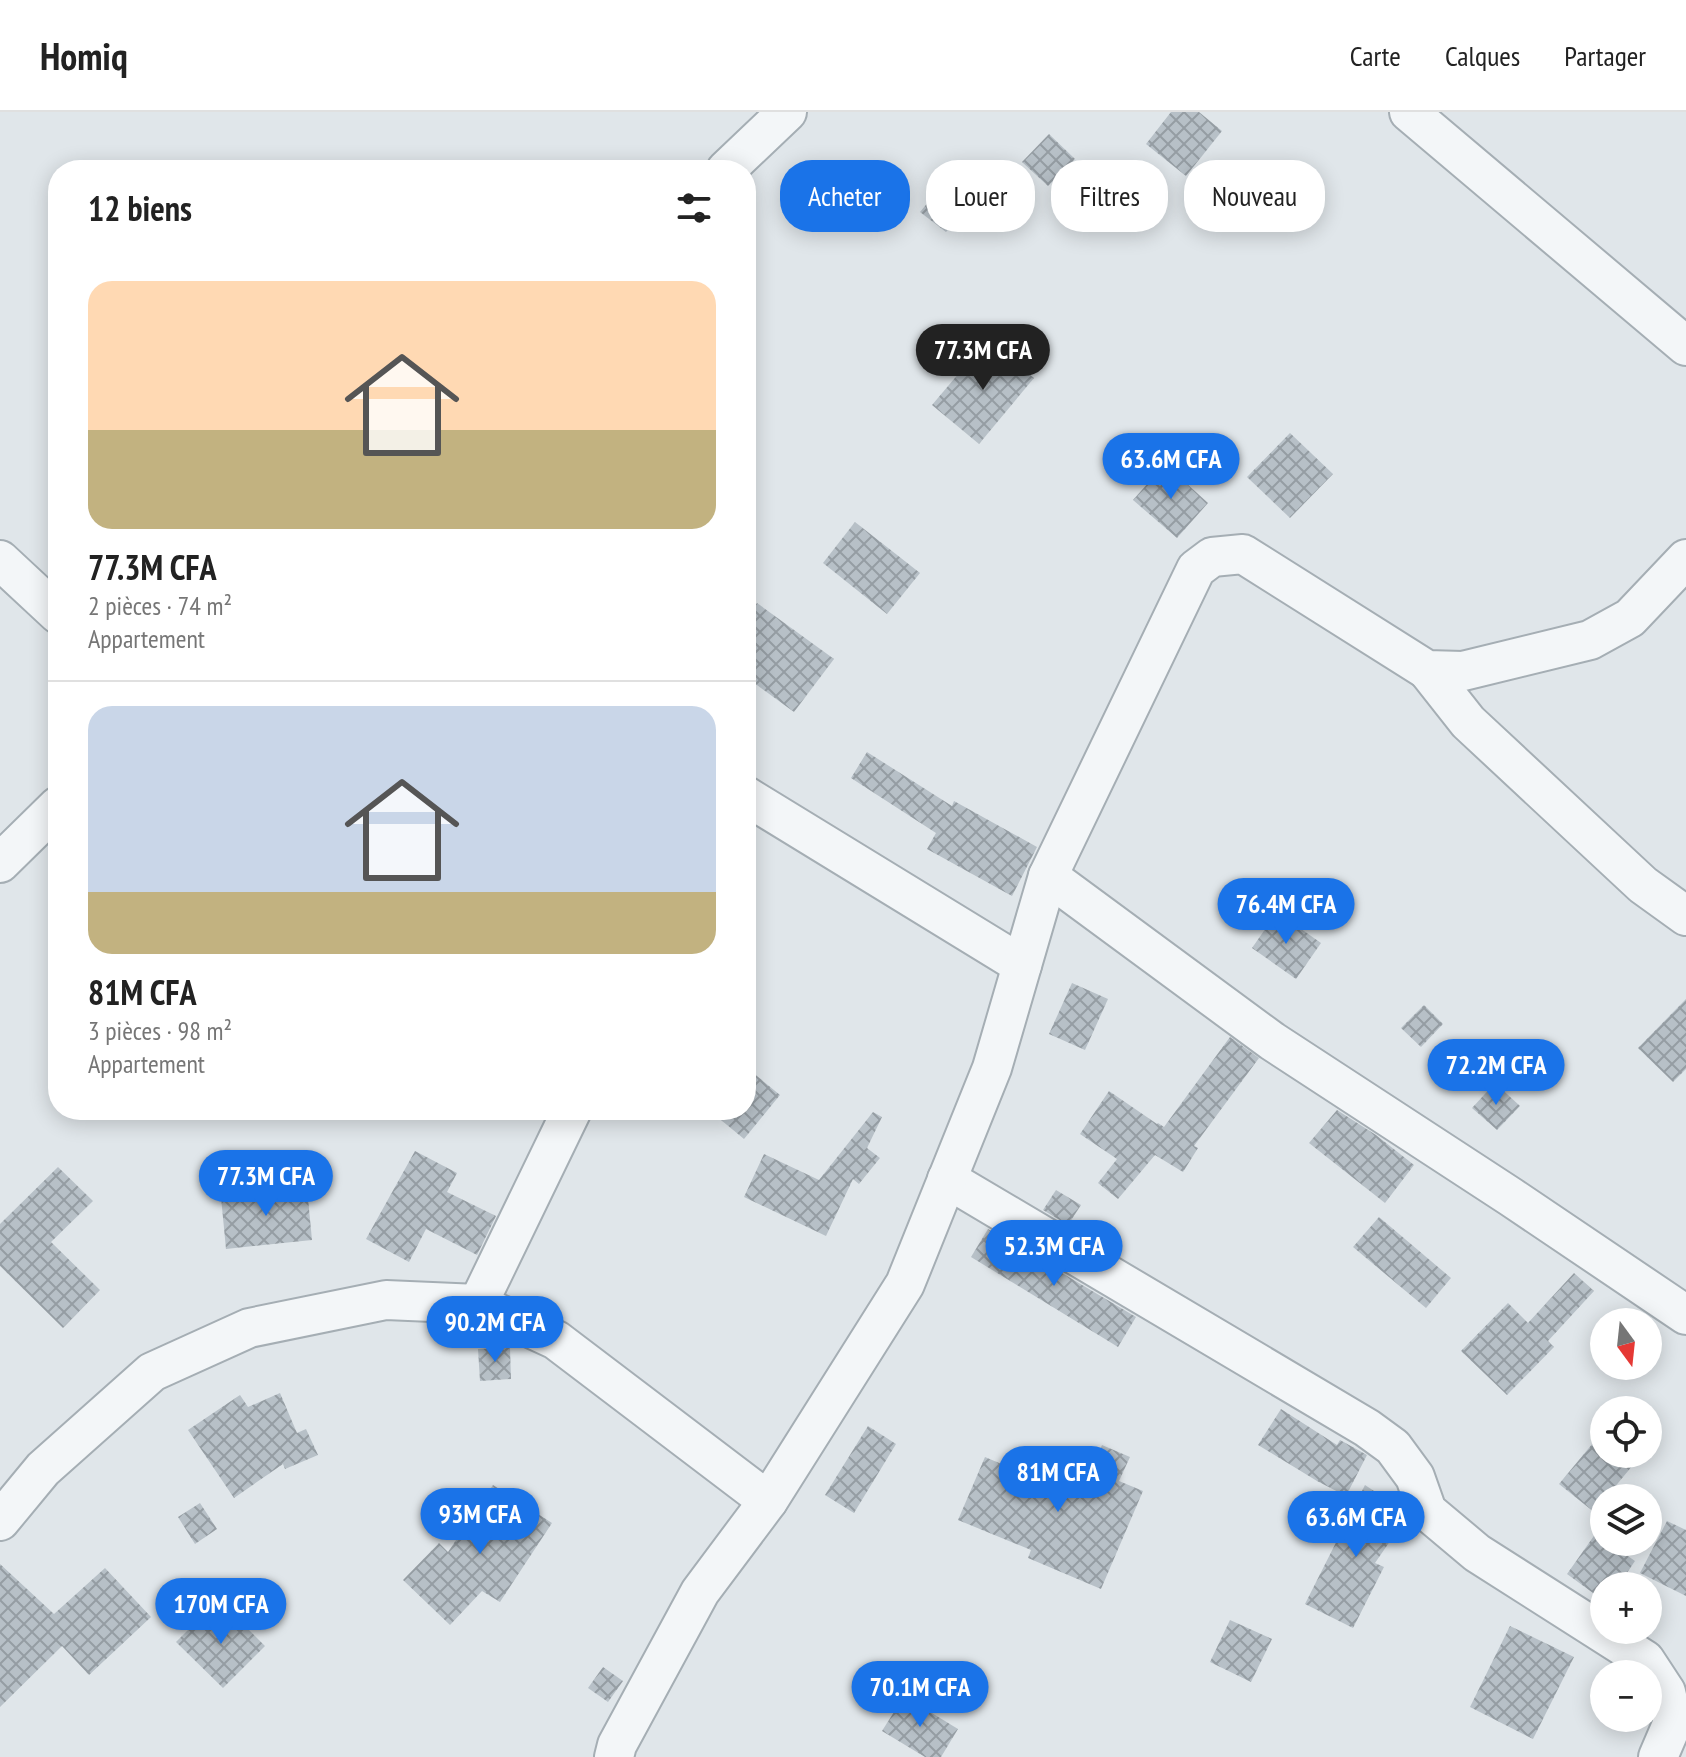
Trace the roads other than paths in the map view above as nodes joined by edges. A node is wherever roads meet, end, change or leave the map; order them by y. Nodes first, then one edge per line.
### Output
1 (787, 112) edge
2 (1409, 112) edge
3 (737, 160) edge
4 (1686, 346) edge
5 (1686, 559) edge
6 (0, 560) edge
7 (48, 605) edge
8 (1427, 670) junction
9 (756, 802) edge
10 (48, 816) edge
11 (0, 863) edge
12 (1048, 876) junction
13 (1686, 916) edge
14 (1022, 965) junction
15 (567, 1120) edge
16 (947, 1179) junction
17 (478, 1304) junction
18 (1686, 1315) edge
19 (768, 1501) junction
20 (0, 1521) edge
21 (614, 1757) edge
22 (1658, 1757) edge

1 - 3 street
2 - 4 street
5 - 8 street
6 - 7 street
8 - 12 street
8 - 13 street
9 - 14 street
10 - 11 street
12 - 14 street
12 - 18 street
14 - 16 street
15 - 17 street
16 - 19 street
16 - 22 street
17 - 19 street
17 - 20 street
19 - 21 street

